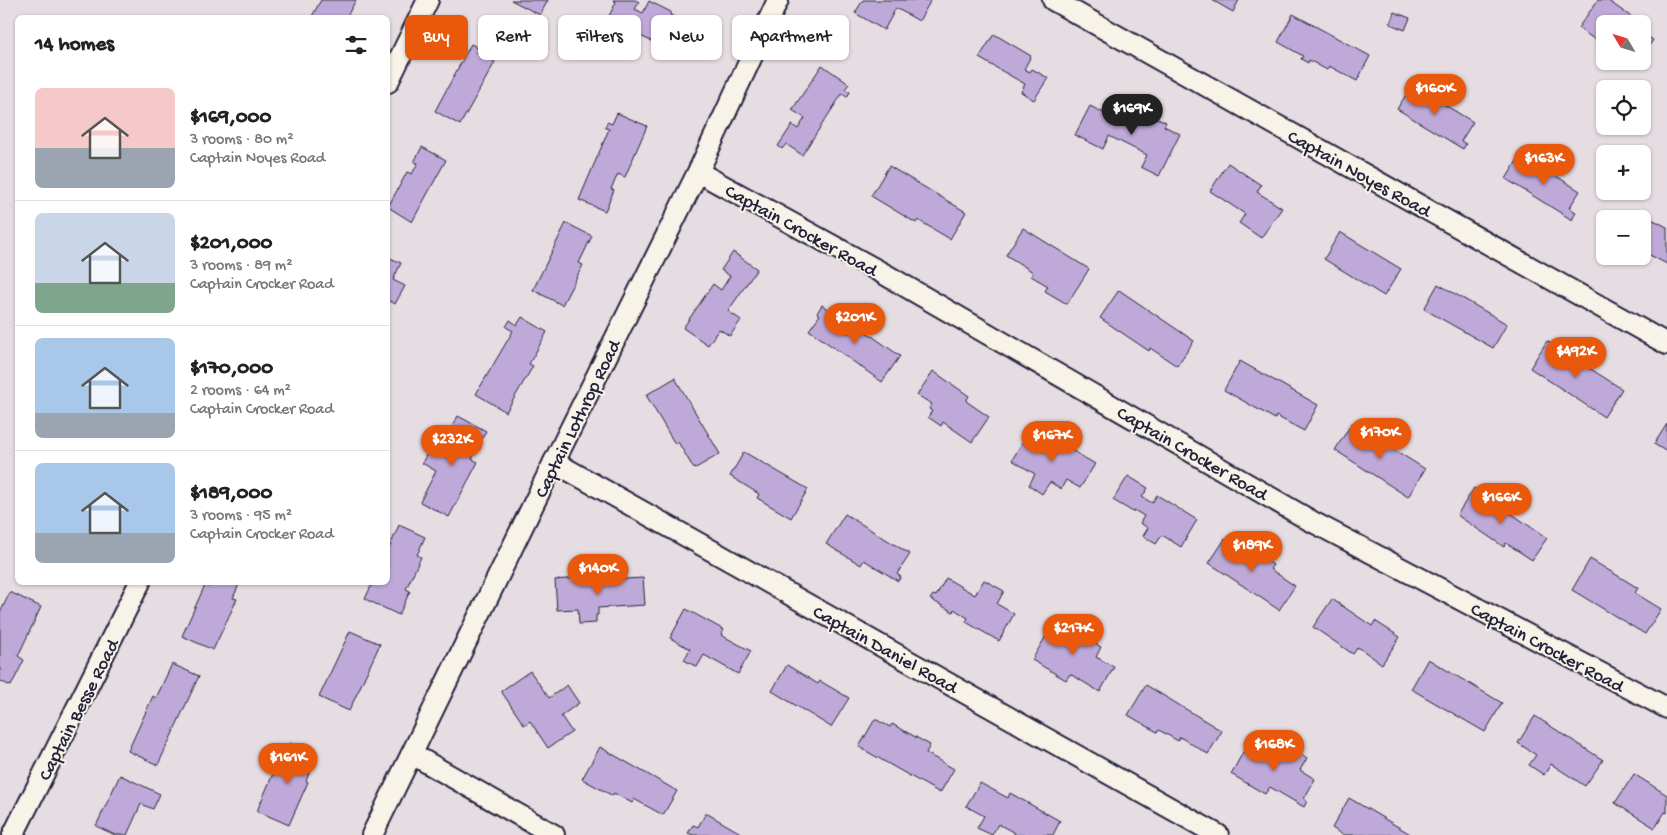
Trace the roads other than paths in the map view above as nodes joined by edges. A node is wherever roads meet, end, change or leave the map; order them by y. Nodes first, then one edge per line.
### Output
1 (428, 0) edge
2 (778, 0) edge
3 (1053, 0) edge
4 (390, 78) edge
5 (698, 172) junction
6 (1667, 344) edge
7 (554, 462) junction
8 (138, 585) edge
9 (1667, 708) edge
10 (412, 754) junction
11 (13, 835) edge
12 (372, 835) edge
13 (554, 835) edge
14 (1218, 835) edge

1 - 4 street
2 - 5 street, Captain Lothrop Road
3 - 6 street, Captain Noyes Road
5 - 7 street, Captain Lothrop Road
5 - 9 street, Captain Crocker Road
7 - 10 street, Captain Lothrop Road
7 - 14 street, Captain Daniel Road
8 - 11 street, Captain Besse Road
10 - 12 street, Captain Lothrop Road
10 - 13 street

